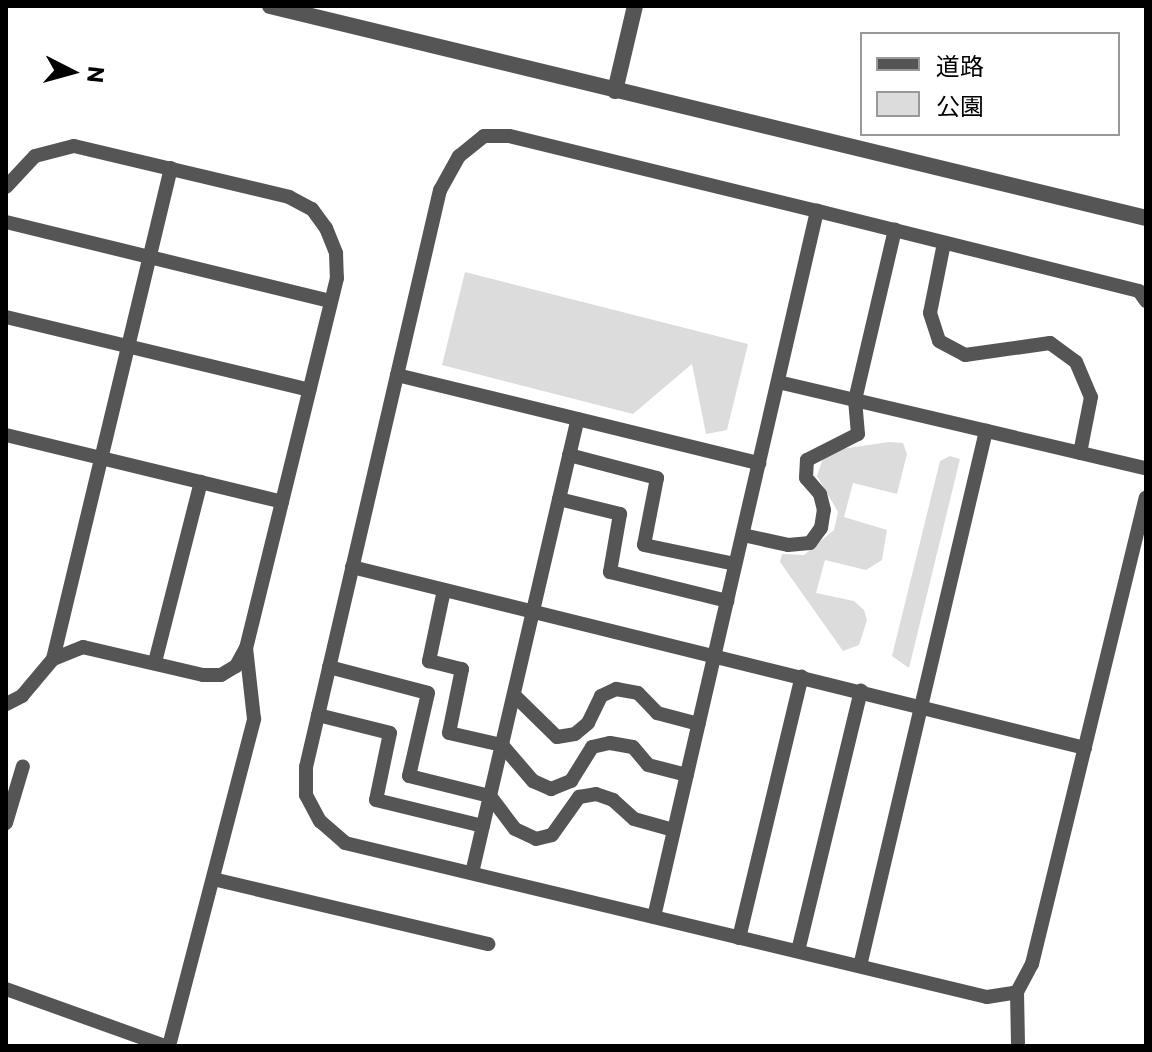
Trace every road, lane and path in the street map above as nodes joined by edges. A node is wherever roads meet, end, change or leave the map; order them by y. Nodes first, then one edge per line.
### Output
1 (270, 6) edge
2 (635, 6) edge
3 (615, 91) junction
4 (171, 168) junction
5 (6, 187) edge
6 (817, 211) junction
7 (1146, 218) edge
8 (6, 222) edge
9 (895, 230) junction
10 (944, 243) junction
11 (150, 257) junction
12 (331, 301) junction
13 (1146, 301) edge
14 (6, 317) edge
15 (128, 347) junction
16 (397, 375) junction
17 (778, 382) junction
18 (309, 390) junction
19 (855, 400) junction
20 (578, 419) junction
21 (986, 431) junction
22 (6, 435) edge
23 (1080, 453) junction
24 (569, 455) junction
25 (101, 459) junction
26 (759, 463) junction
27 (1146, 468) edge
28 (201, 482) junction
29 (1146, 498) edge
30 (559, 499) junction
31 (282, 502) junction
32 (743, 535) junction
33 (735, 564) junction
34 (352, 567) junction
35 (444, 590) junction
36 (727, 601) junction
37 (533, 611) junction
38 (246, 648) junction
39 (714, 654) junction
40 (53, 659) junction
41 (155, 662) junction
42 (329, 667) junction
43 (802, 676) junction
44 (861, 691) junction
45 (514, 695) junction
46 (6, 704) edge
47 (923, 706) junction
48 (318, 715) junction
49 (699, 724) junction
50 (502, 745) junction
51 (1085, 748) junction
52 (23, 766) dead end
53 (687, 775) junction
54 (490, 796) junction
55 (6, 823) edge
56 (483, 826) junction
57 (674, 830) junction
58 (472, 873) junction
59 (213, 879) junction
60 (654, 917) junction
61 (739, 938) junction
62 (488, 944) dead end
63 (798, 951) junction
64 (860, 966) junction
65 (6, 989) edge
66 (1017, 992) junction
67 (167, 1046) edge
68 (1018, 1046) edge

1 - 3 street
2 - 3 street
3 - 7 street
4 - 5 lane
4 - 11 lane
4 - 12 lane
6 - 9 lane
6 - 16 lane
6 - 17 lane
8 - 11 lane
9 - 10 lane
9 - 19 lane
10 - 13 lane
10 - 23 lane
11 - 12 lane
11 - 15 lane
12 - 18 lane
14 - 15 lane
15 - 18 lane
15 - 25 lane
16 - 20 lane
16 - 34 lane
17 - 19 lane
17 - 26 lane
18 - 31 lane
19 - 21 lane
19 - 32 lane
20 - 24 lane
20 - 26 lane
21 - 23 lane
21 - 47 lane
22 - 25 lane
23 - 27 lane
24 - 30 lane
24 - 33 lane
25 - 28 lane
25 - 40 lane
26 - 32 lane
28 - 31 lane
28 - 41 lane
29 - 51 lane
30 - 36 lane
30 - 37 lane
31 - 38 lane
32 - 33 lane
33 - 36 lane
34 - 35 lane
34 - 42 lane
35 - 37 lane
35 - 50 lane
36 - 39 lane
37 - 39 lane
37 - 45 lane
38 - 41 lane
38 - 59 lane
39 - 43 lane
39 - 49 lane
40 - 41 lane
40 - 46 lane
42 - 48 lane
42 - 54 lane
43 - 44 lane
43 - 61 lane
44 - 47 lane
44 - 63 lane
45 - 49 lane
45 - 50 lane
47 - 51 lane
47 - 64 lane
48 - 56 lane
48 - 58 lane
49 - 53 lane
50 - 53 lane
50 - 54 lane
51 - 66 lane
52 - 55 lane
53 - 57 lane
54 - 56 lane
54 - 57 lane
56 - 58 lane
57 - 60 lane
58 - 60 lane
59 - 62 lane
59 - 67 lane
60 - 61 lane
61 - 63 lane
63 - 64 lane
64 - 66 lane
65 - 67 lane
66 - 68 lane

